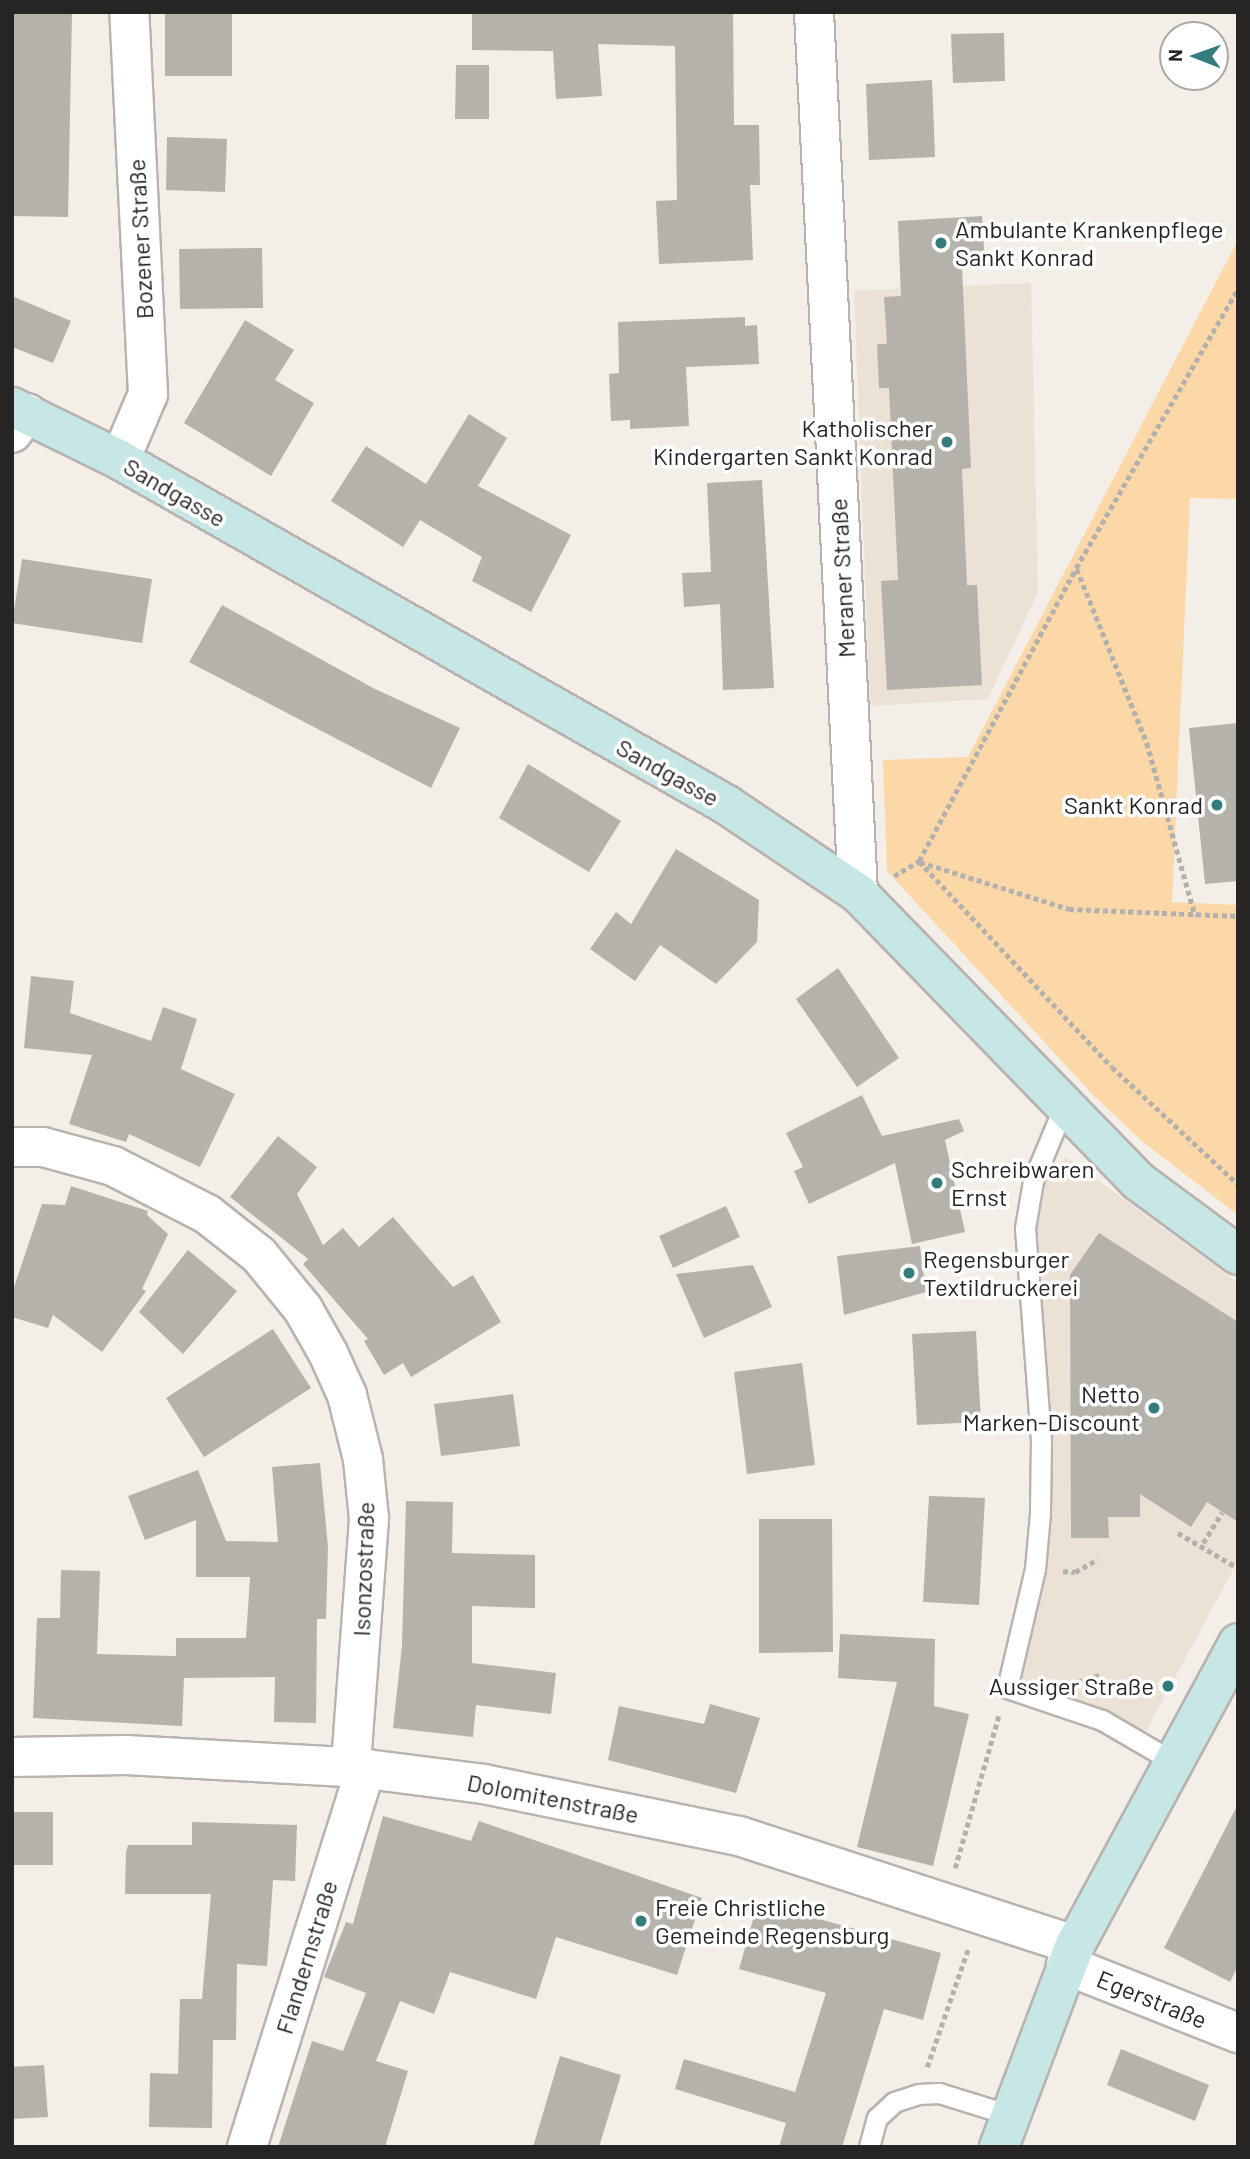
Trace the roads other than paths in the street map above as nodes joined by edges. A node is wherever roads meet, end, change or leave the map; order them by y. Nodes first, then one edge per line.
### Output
1 (129, 12) edge
2 (814, 12) edge
3 (17, 418) edge
4 (120, 460) junction
5 (858, 892) junction
6 (1064, 1106) junction
7 (12, 1147) edge
8 (1238, 1255) edge
9 (1238, 1643) edge
10 (12, 1757) edge
11 (1174, 1762) junction
12 (358, 1767) junction
13 (1070, 1955) junction
14 (1238, 2034) edge
15 (1005, 2131) edge
16 (247, 2147) edge
17 (869, 2147) edge

1 - 4 street, Bozener Straße
2 - 5 street, Meraner Straße
3 - 4 street, Sandgasse
4 - 5 street, Sandgasse
5 - 6 street, Sandgasse
6 - 8 street, Sandgasse
6 - 11 lane
7 - 12 street, Isonzostraße
9 - 11 street
10 - 12 street, Dolomitenstraße
11 - 13 street
12 - 13 street, Dolomitenstraße
12 - 16 street, Flandernstraße
13 - 14 street, Egerstraße
13 - 15 street
15 - 17 lane

